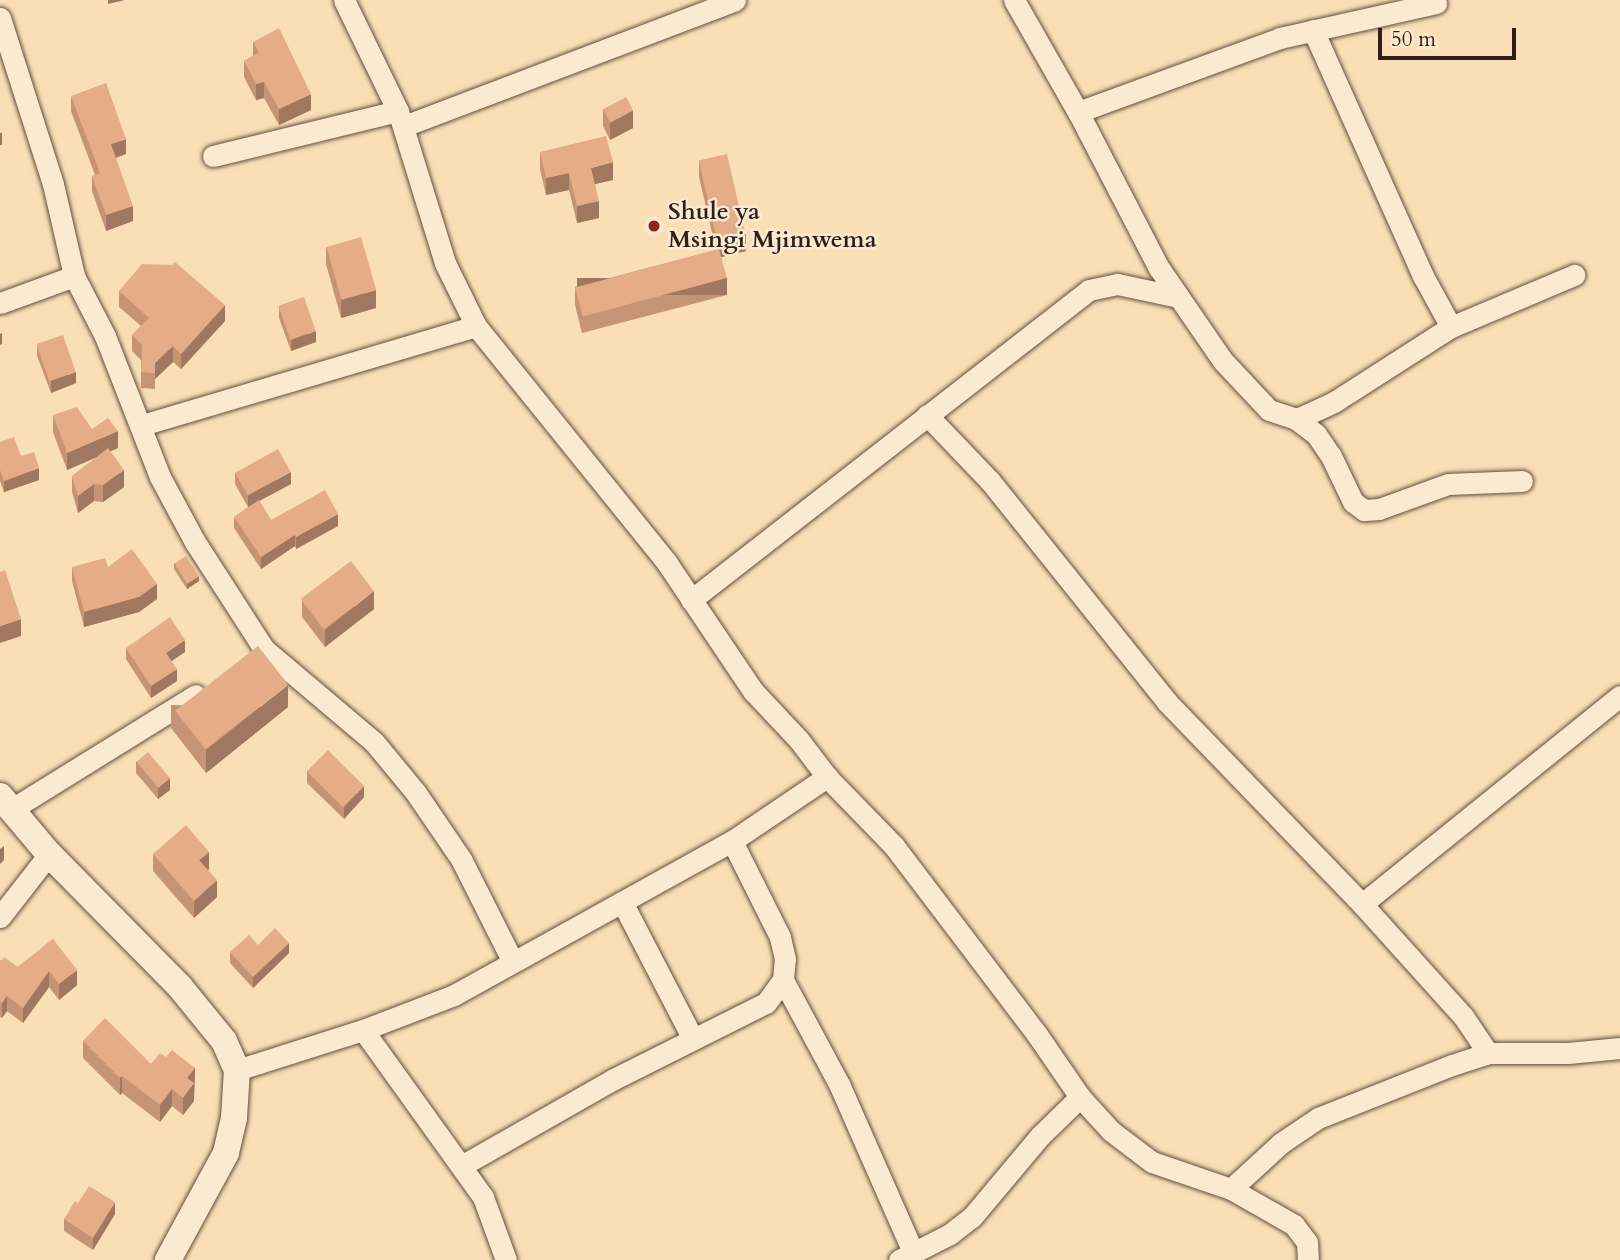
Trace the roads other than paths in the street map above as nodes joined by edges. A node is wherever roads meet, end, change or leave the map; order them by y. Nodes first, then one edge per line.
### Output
1 (344, 0) edge
2 (735, 0) edge
3 (1014, 0) edge
4 (1436, 3) dead end
5 (0, 18) edge
6 (1313, 30) junction
7 (1078, 113) junction
8 (401, 118) junction
9 (213, 156) dead end
10 (1574, 275) dead end
11 (74, 276) junction
12 (1178, 297) junction
13 (0, 303) edge
14 (476, 326) junction
15 (1451, 327) junction
16 (927, 415) junction
17 (1296, 419) junction
18 (142, 425) junction
19 (1522, 481) dead end
20 (691, 600) junction
21 (264, 649) junction
22 (242, 664) edge
23 (208, 687) edge
24 (1620, 696) edge
25 (827, 777) junction
26 (6, 803) edge
27 (732, 841) junction
28 (49, 854) junction
29 (622, 902) junction
30 (1362, 904) junction
31 (0, 917) edge
32 (513, 962) junction
33 (783, 980) junction
34 (363, 1030) junction
35 (693, 1039) junction
36 (1620, 1048) edge
37 (1488, 1053) junction
38 (237, 1070) junction
39 (1080, 1097) junction
40 (463, 1165) junction
41 (1231, 1189) junction
42 (906, 1257) edge
43 (168, 1260) edge
44 (506, 1260) edge
45 (1308, 1260) edge

1 - 8 street
2 - 8 street
3 - 7 street
4 - 6 street
5 - 11 street
6 - 7 street
6 - 15 street
7 - 12 street
8 - 9 street
8 - 14 street
10 - 15 street
11 - 13 street
11 - 18 street
12 - 16 street
12 - 17 street
14 - 18 street
14 - 20 street
15 - 17 street
16 - 20 street
16 - 30 street
17 - 19 street
18 - 21 street
20 - 25 street
21 - 22 street
21 - 32 street
23 - 26 street
24 - 30 street
25 - 27 street
25 - 39 street
26 - 28 street
27 - 29 street
27 - 33 street
28 - 31 street
28 - 38 street
29 - 32 street
29 - 35 street
30 - 37 street
32 - 34 street
33 - 35 street
33 - 42 street
34 - 38 street
34 - 40 street
35 - 40 street
36 - 37 street
37 - 41 street
38 - 43 street
39 - 41 street
39 - 42 street
40 - 44 street
41 - 45 street

